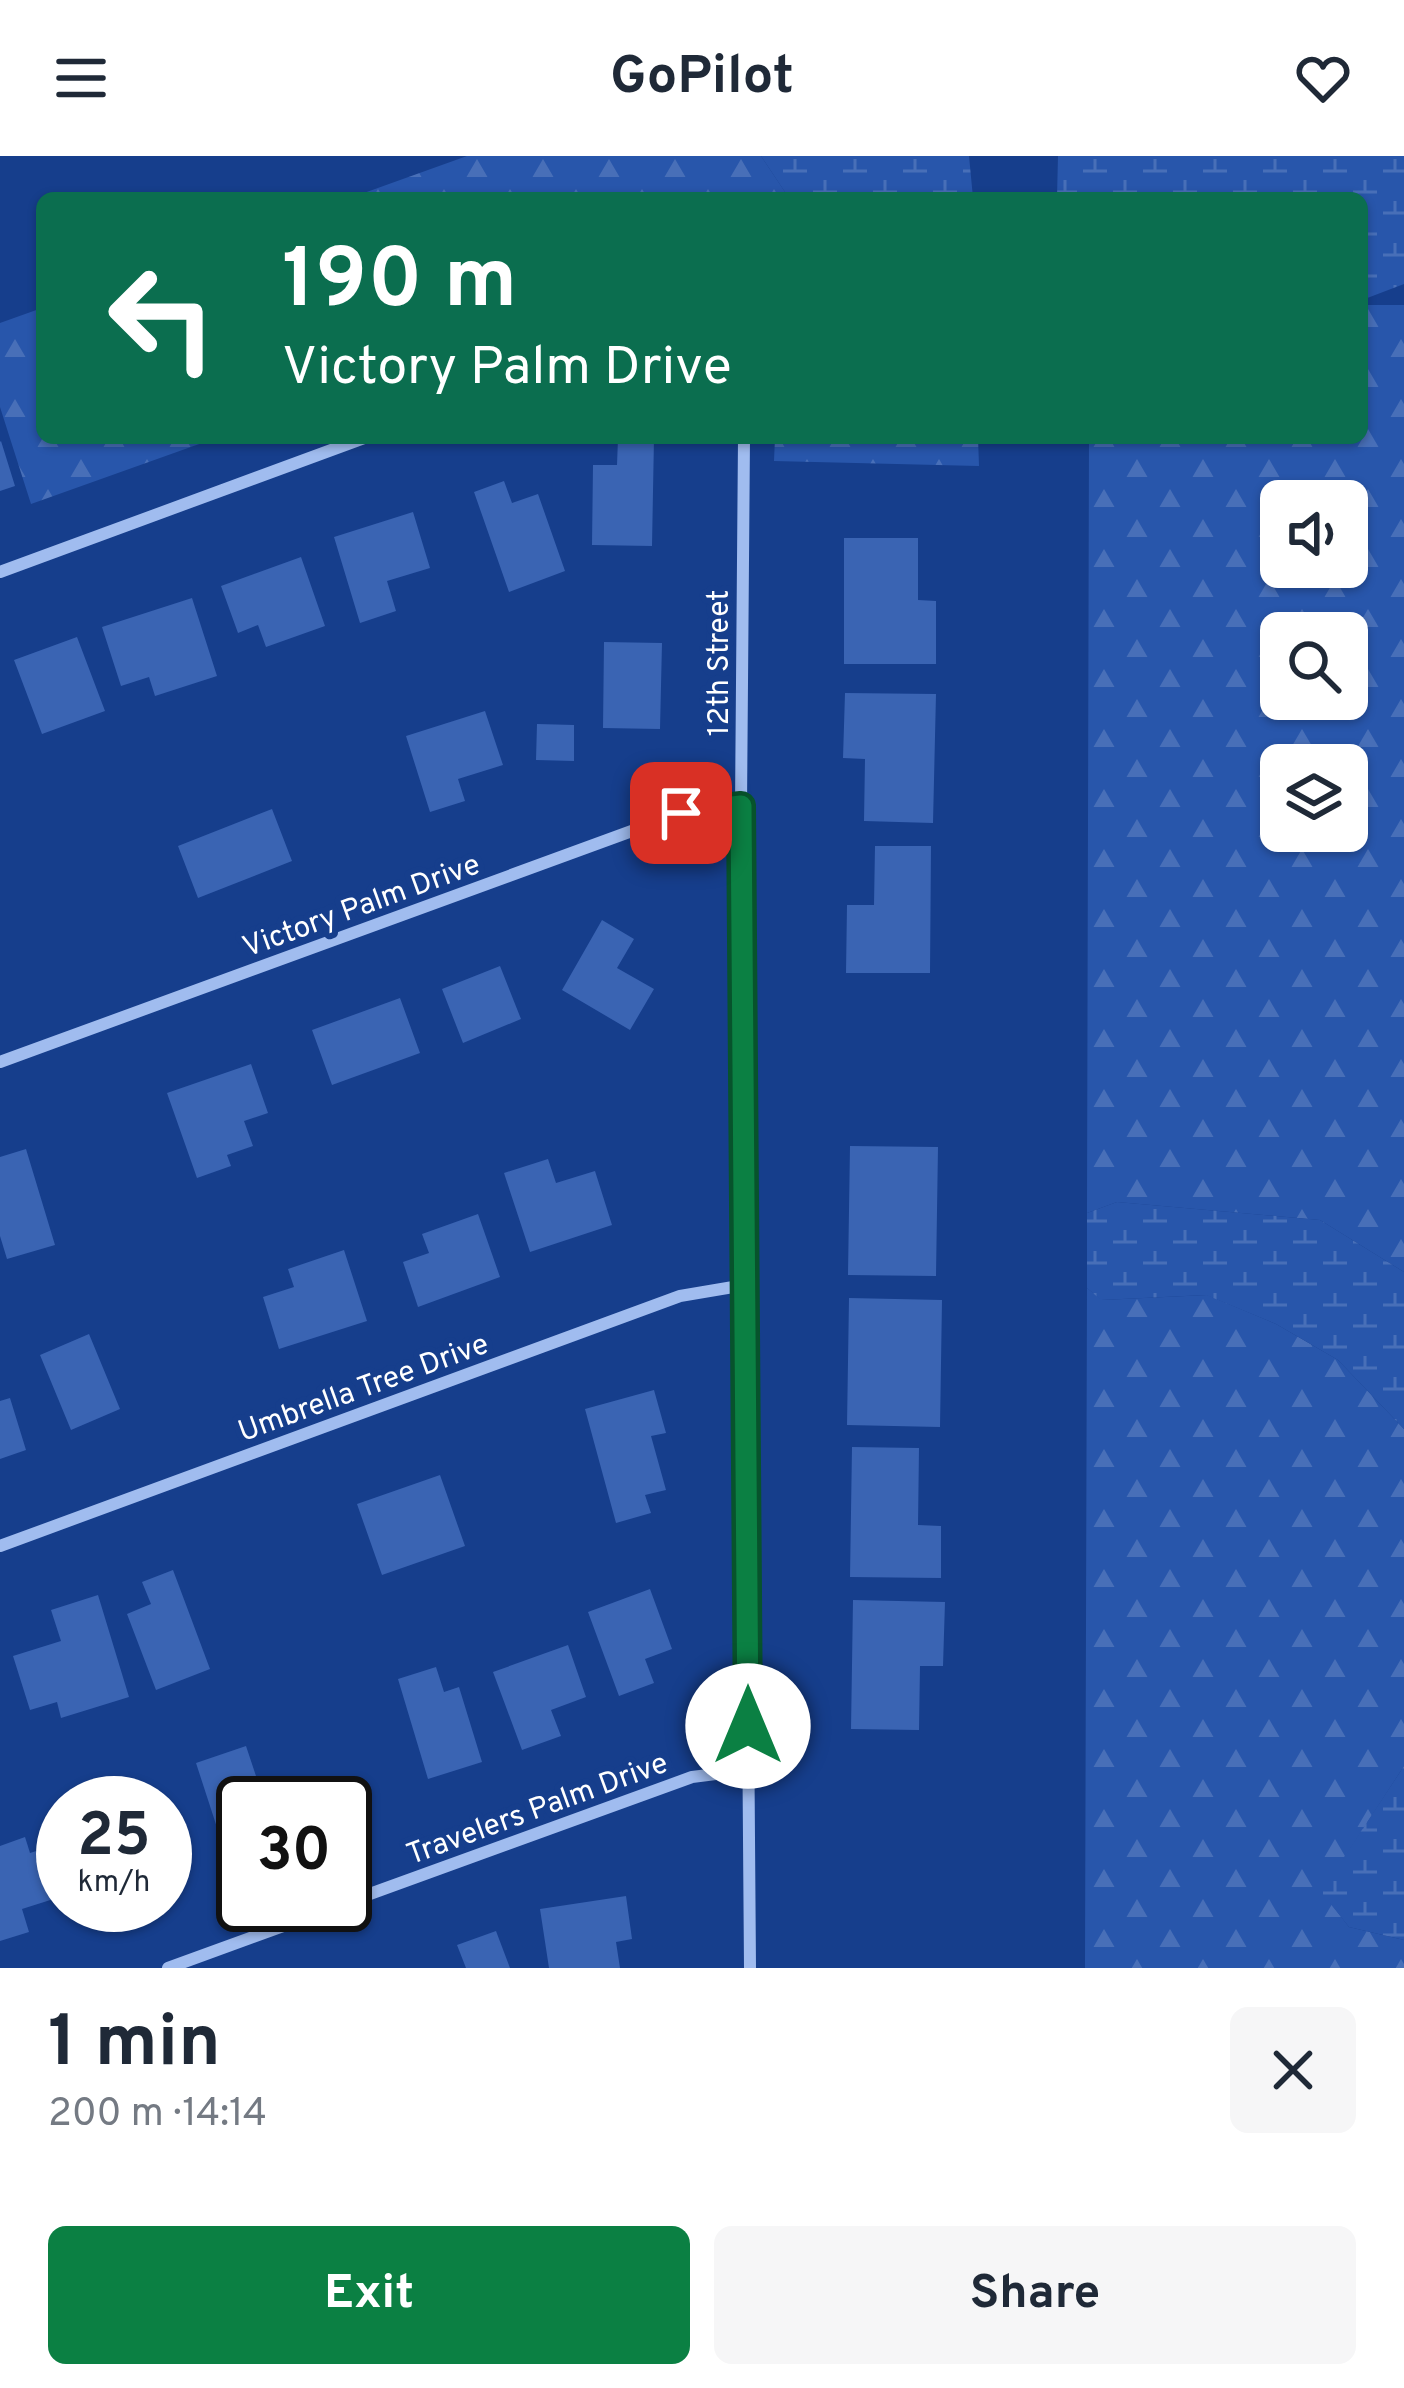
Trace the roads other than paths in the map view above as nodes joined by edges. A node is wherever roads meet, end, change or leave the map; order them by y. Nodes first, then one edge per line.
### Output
1 (348, 444) edge
2 (744, 444) edge
3 (0, 572) edge
4 (741, 806) junction
5 (0, 1062) edge
6 (745, 1285) junction
7 (0, 1546) edge
8 (748, 1770) junction
9 (372, 1893) edge
10 (266, 1932) edge
11 (168, 1968) edge
12 (750, 1968) edge

1 - 3 street
2 - 4 street, 12th Street
4 - 5 street, Victory Palm Drive
4 - 6 street, 12th Street
6 - 7 street, Umbrella Tree Drive
6 - 8 street, 12th Street
8 - 9 street, Travelers Palm Drive
8 - 12 street, 12th Street
10 - 11 street, Travelers Palm Drive

